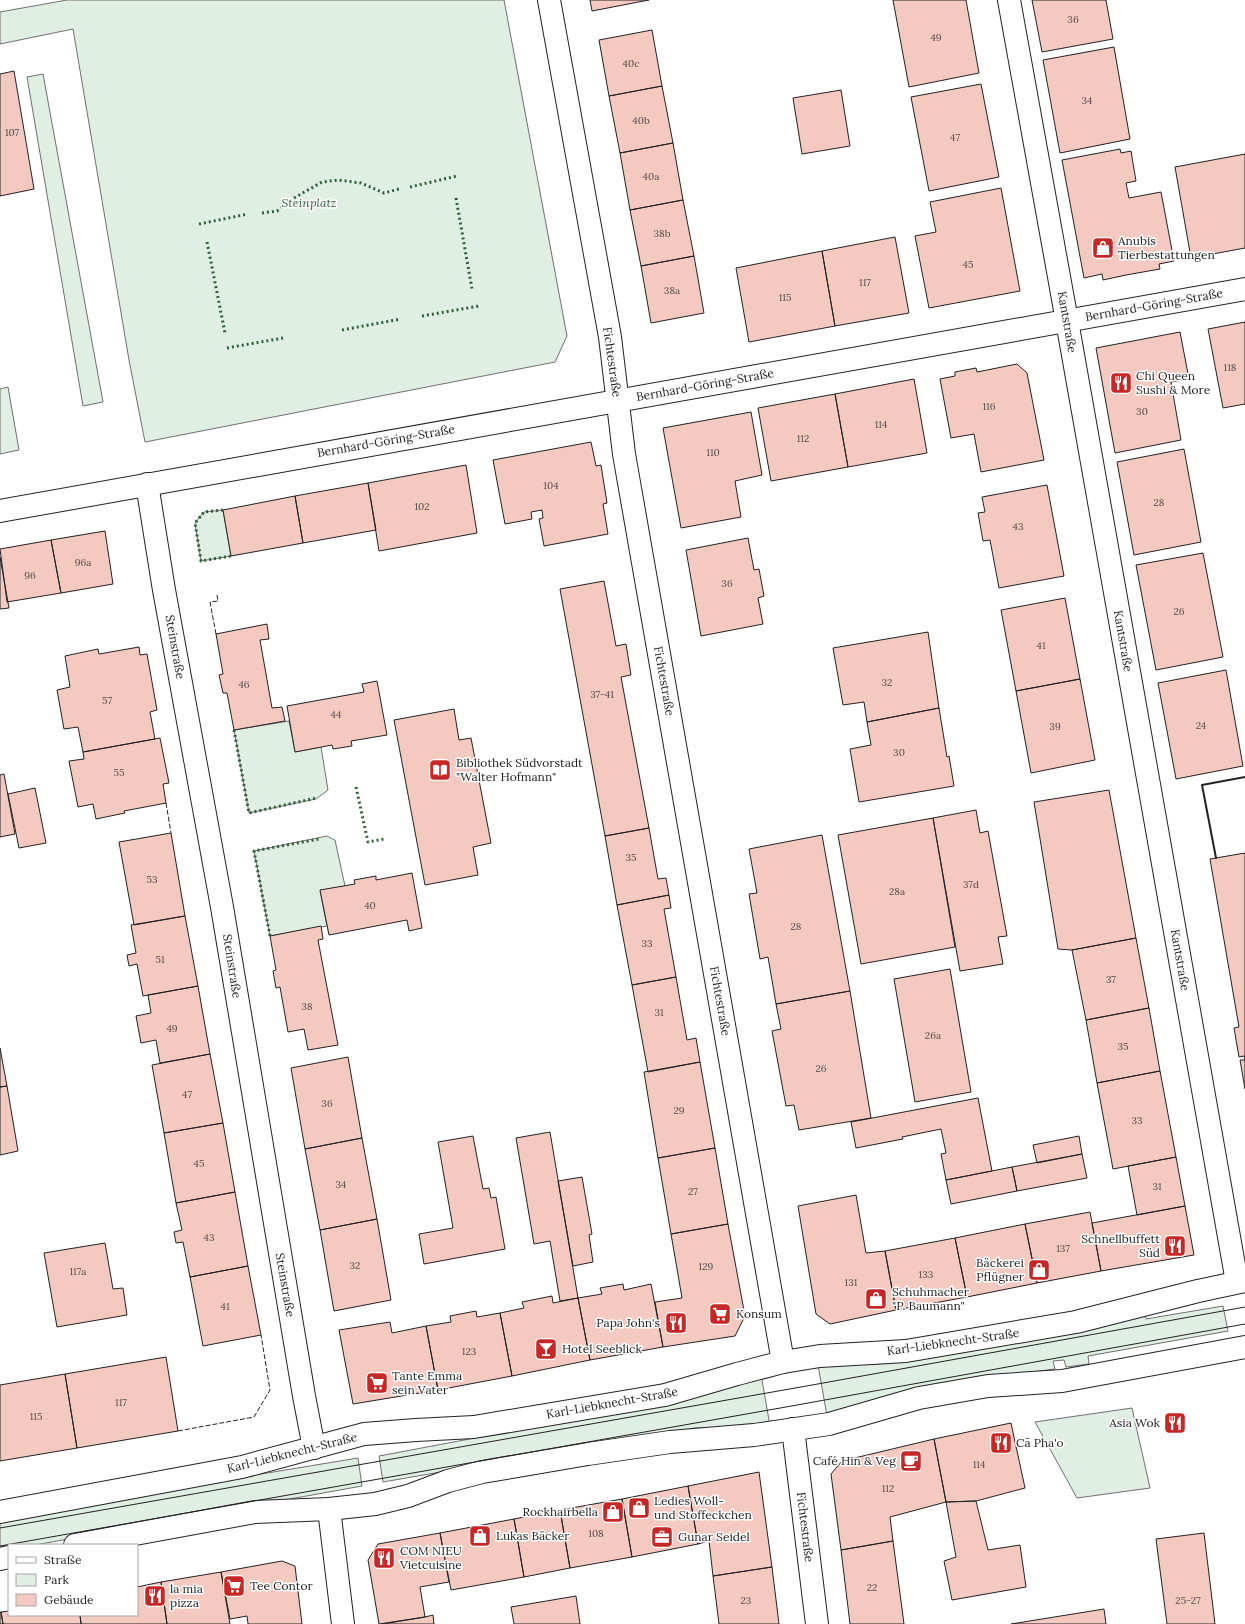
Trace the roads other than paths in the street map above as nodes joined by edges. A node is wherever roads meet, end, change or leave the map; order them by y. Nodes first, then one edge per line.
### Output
1 (549, 0) edge
2 (1009, 0) edge
3 (1245, 289) edge
4 (1067, 321) junction
5 (618, 400) junction
6 (148, 484) junction
7 (0, 511) edge
8 (1241, 1282) edge
9 (1245, 1347) edge
10 (783, 1362) junction
11 (793, 1429) junction
12 (314, 1448) junction
13 (329, 1509) junction
14 (0, 1512) edge
15 (80, 1544) edge
16 (343, 1624) edge
17 (818, 1624) edge

1 - 5 street, Fichtestraße
2 - 4 street, Kantstraße
3 - 4 street, Bernhard-Göring-Straße
4 - 5 street, Bernhard-Göring-Straße
4 - 8 street, Kantstraße
5 - 6 street, Bernhard-Göring-Straße
5 - 10 street, Fichtestraße
6 - 7 street, Bernhard-Göring-Straße
6 - 12 street, Steinstraße
8 - 10 street, Karl-Liebknecht-Straße
9 - 11 street
10 - 12 street, Karl-Liebknecht-Straße
11 - 13 street
11 - 17 street, Fichtestraße
12 - 14 street, Karl-Liebknecht-Straße
13 - 15 street
13 - 16 street

